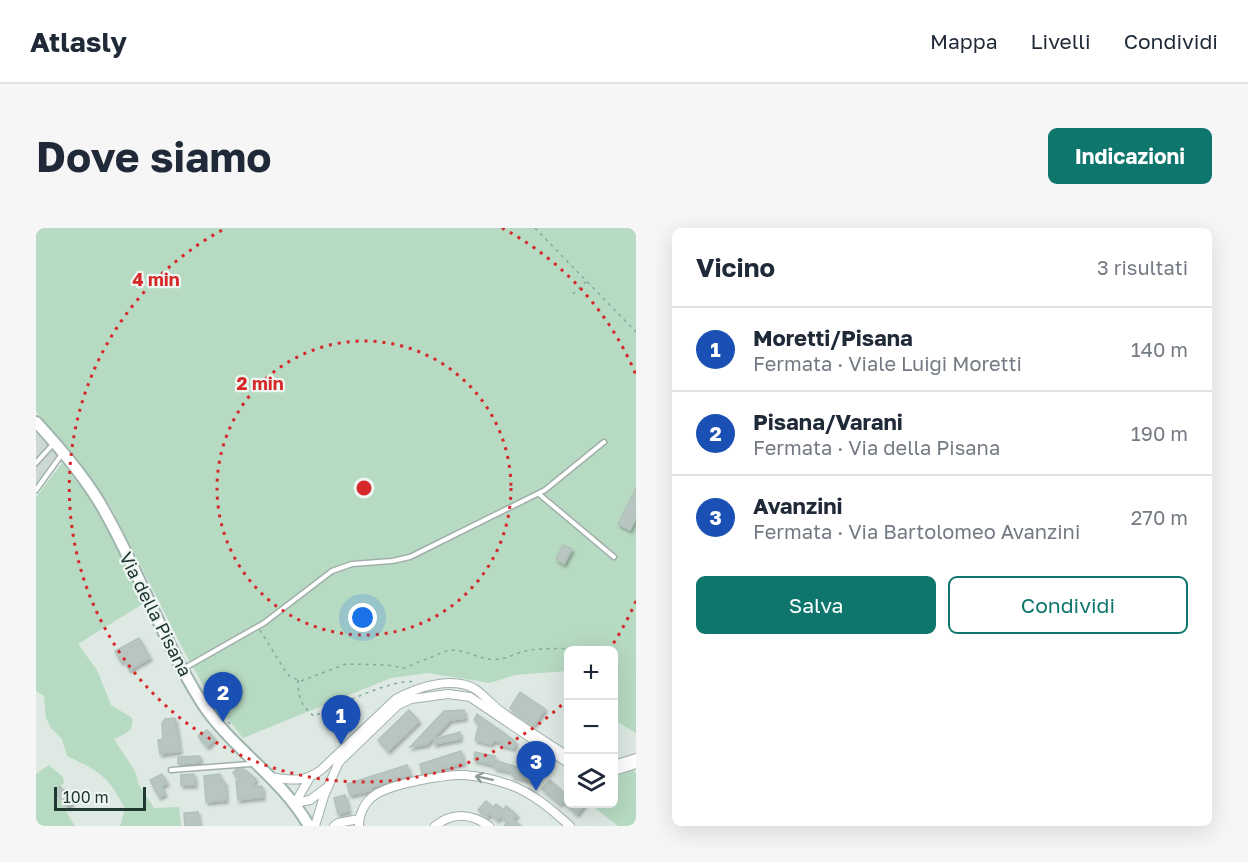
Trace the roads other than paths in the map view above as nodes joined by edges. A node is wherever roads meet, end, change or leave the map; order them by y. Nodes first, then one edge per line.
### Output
1 (36, 422) edge
2 (604, 442) dead end
3 (55, 443) junction
4 (63, 453) junction
5 (36, 464) edge
6 (36, 490) edge
7 (538, 494) junction
8 (614, 557) dead end
9 (183, 669) junction
10 (476, 690) junction
11 (429, 695) junction
12 (565, 754) edge
13 (636, 758) edge
14 (253, 760) junction
15 (564, 760) edge
16 (618, 764) edge
17 (636, 764) edge
18 (171, 770) dead end
19 (618, 770) edge
20 (270, 777) junction
21 (311, 777) junction
22 (329, 784) junction
23 (295, 803) junction
24 (359, 823) edge
25 (309, 826) edge
26 (315, 826) edge
27 (334, 826) edge
28 (435, 826) edge
29 (489, 826) edge
30 (570, 826) edge

1 - 3 main road, Via della Pisana
2 - 7 lane
3 - 4 main road, Via della Pisana
3 - 5 lane
4 - 6 lane
4 - 9 main road, Via della Pisana
7 - 8 lane
7 - 9 lane
9 - 14 main road, Via della Pisana
10 - 11 street
10 - 12 street
10 - 21 street
11 - 15 street
11 - 22 street
13 - 16 street
14 - 18 lane
14 - 20 main road, Via della Pisana
17 - 19 street
20 - 21 street
20 - 23 main road, Via della Pisana
21 - 23 street
22 - 23 street
22 - 26 street
23 - 25 main road, Via della Pisana
24 - 27 street
30 -> 24 street
28 - 29 street

